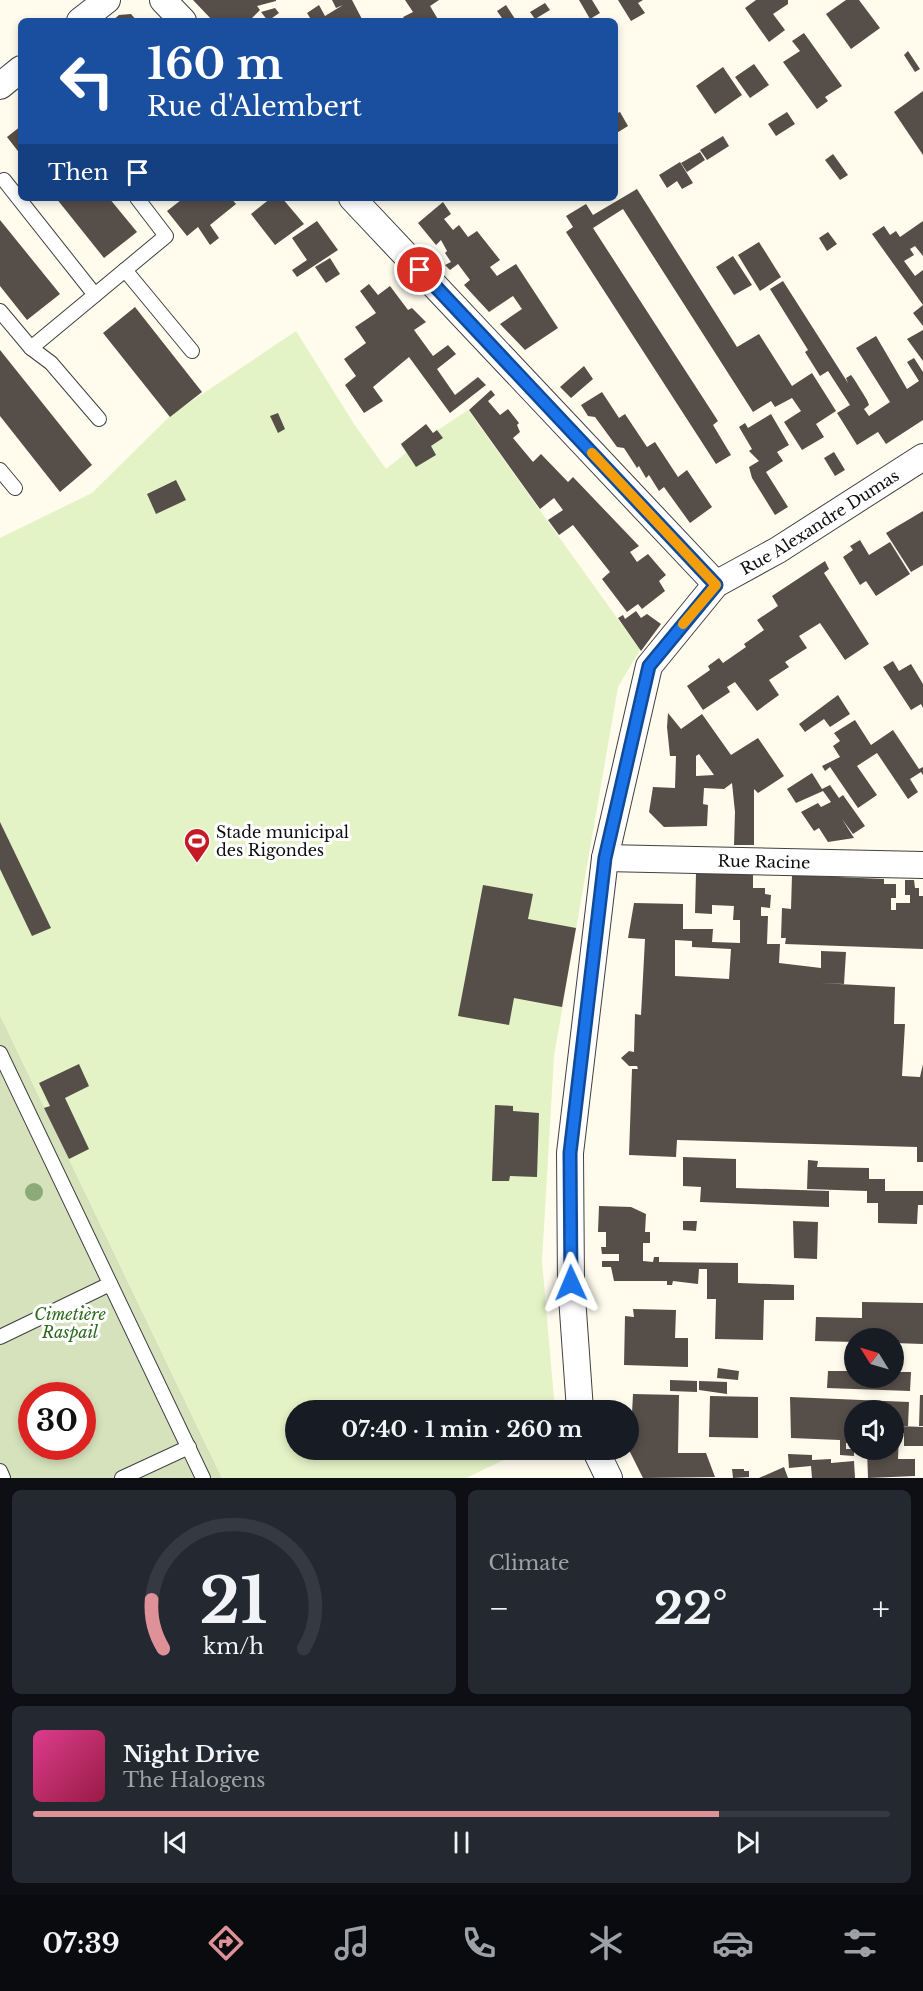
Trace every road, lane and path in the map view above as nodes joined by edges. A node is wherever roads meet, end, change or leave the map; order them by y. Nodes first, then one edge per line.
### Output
1 (107, 0) edge
2 (163, 0) edge
3 (84, 18) edge
4 (180, 18) edge
5 (18, 71) edge
6 (0, 86) edge
7 (4, 180) dead end
8 (18, 198) edge
9 (20, 201) edge
10 (139, 201) edge
11 (355, 201) edge
12 (125, 270) junction
13 (95, 296) junction
14 (0, 311) edge
15 (31, 348) junction
16 (192, 351) dead end
17 (99, 419) dead end
18 (923, 457) edge
19 (0, 470) edge
20 (15, 488) dead end
21 (716, 585) junction
22 (605, 858) junction
23 (923, 865) edge
24 (0, 1053) edge
25 (110, 1284) junction
26 (0, 1337) edge
27 (579, 1400) edge
28 (189, 1448) junction
29 (600, 1460) edge
30 (0, 1471) edge
31 (3, 1478) edge
32 (122, 1478) edge
33 (203, 1478) edge
34 (609, 1478) edge

1 - 3 street
2 - 4 street
5 - 6 street
7 - 8 lane
9 - 13 lane
10 - 12 lane
11 - 21 street
12 - 13 lane
12 - 16 lane
13 - 15 lane
14 - 15 lane
15 - 17 lane
18 - 21 street, Rue Alexandre Dumas
19 - 20 lane
21 - 22 street
22 - 23 street, Rue Racine
22 - 27 street
24 - 25 lane
25 - 26 lane
25 - 28 lane
28 - 32 lane
28 - 33 lane
29 - 34 street
30 - 31 lane

